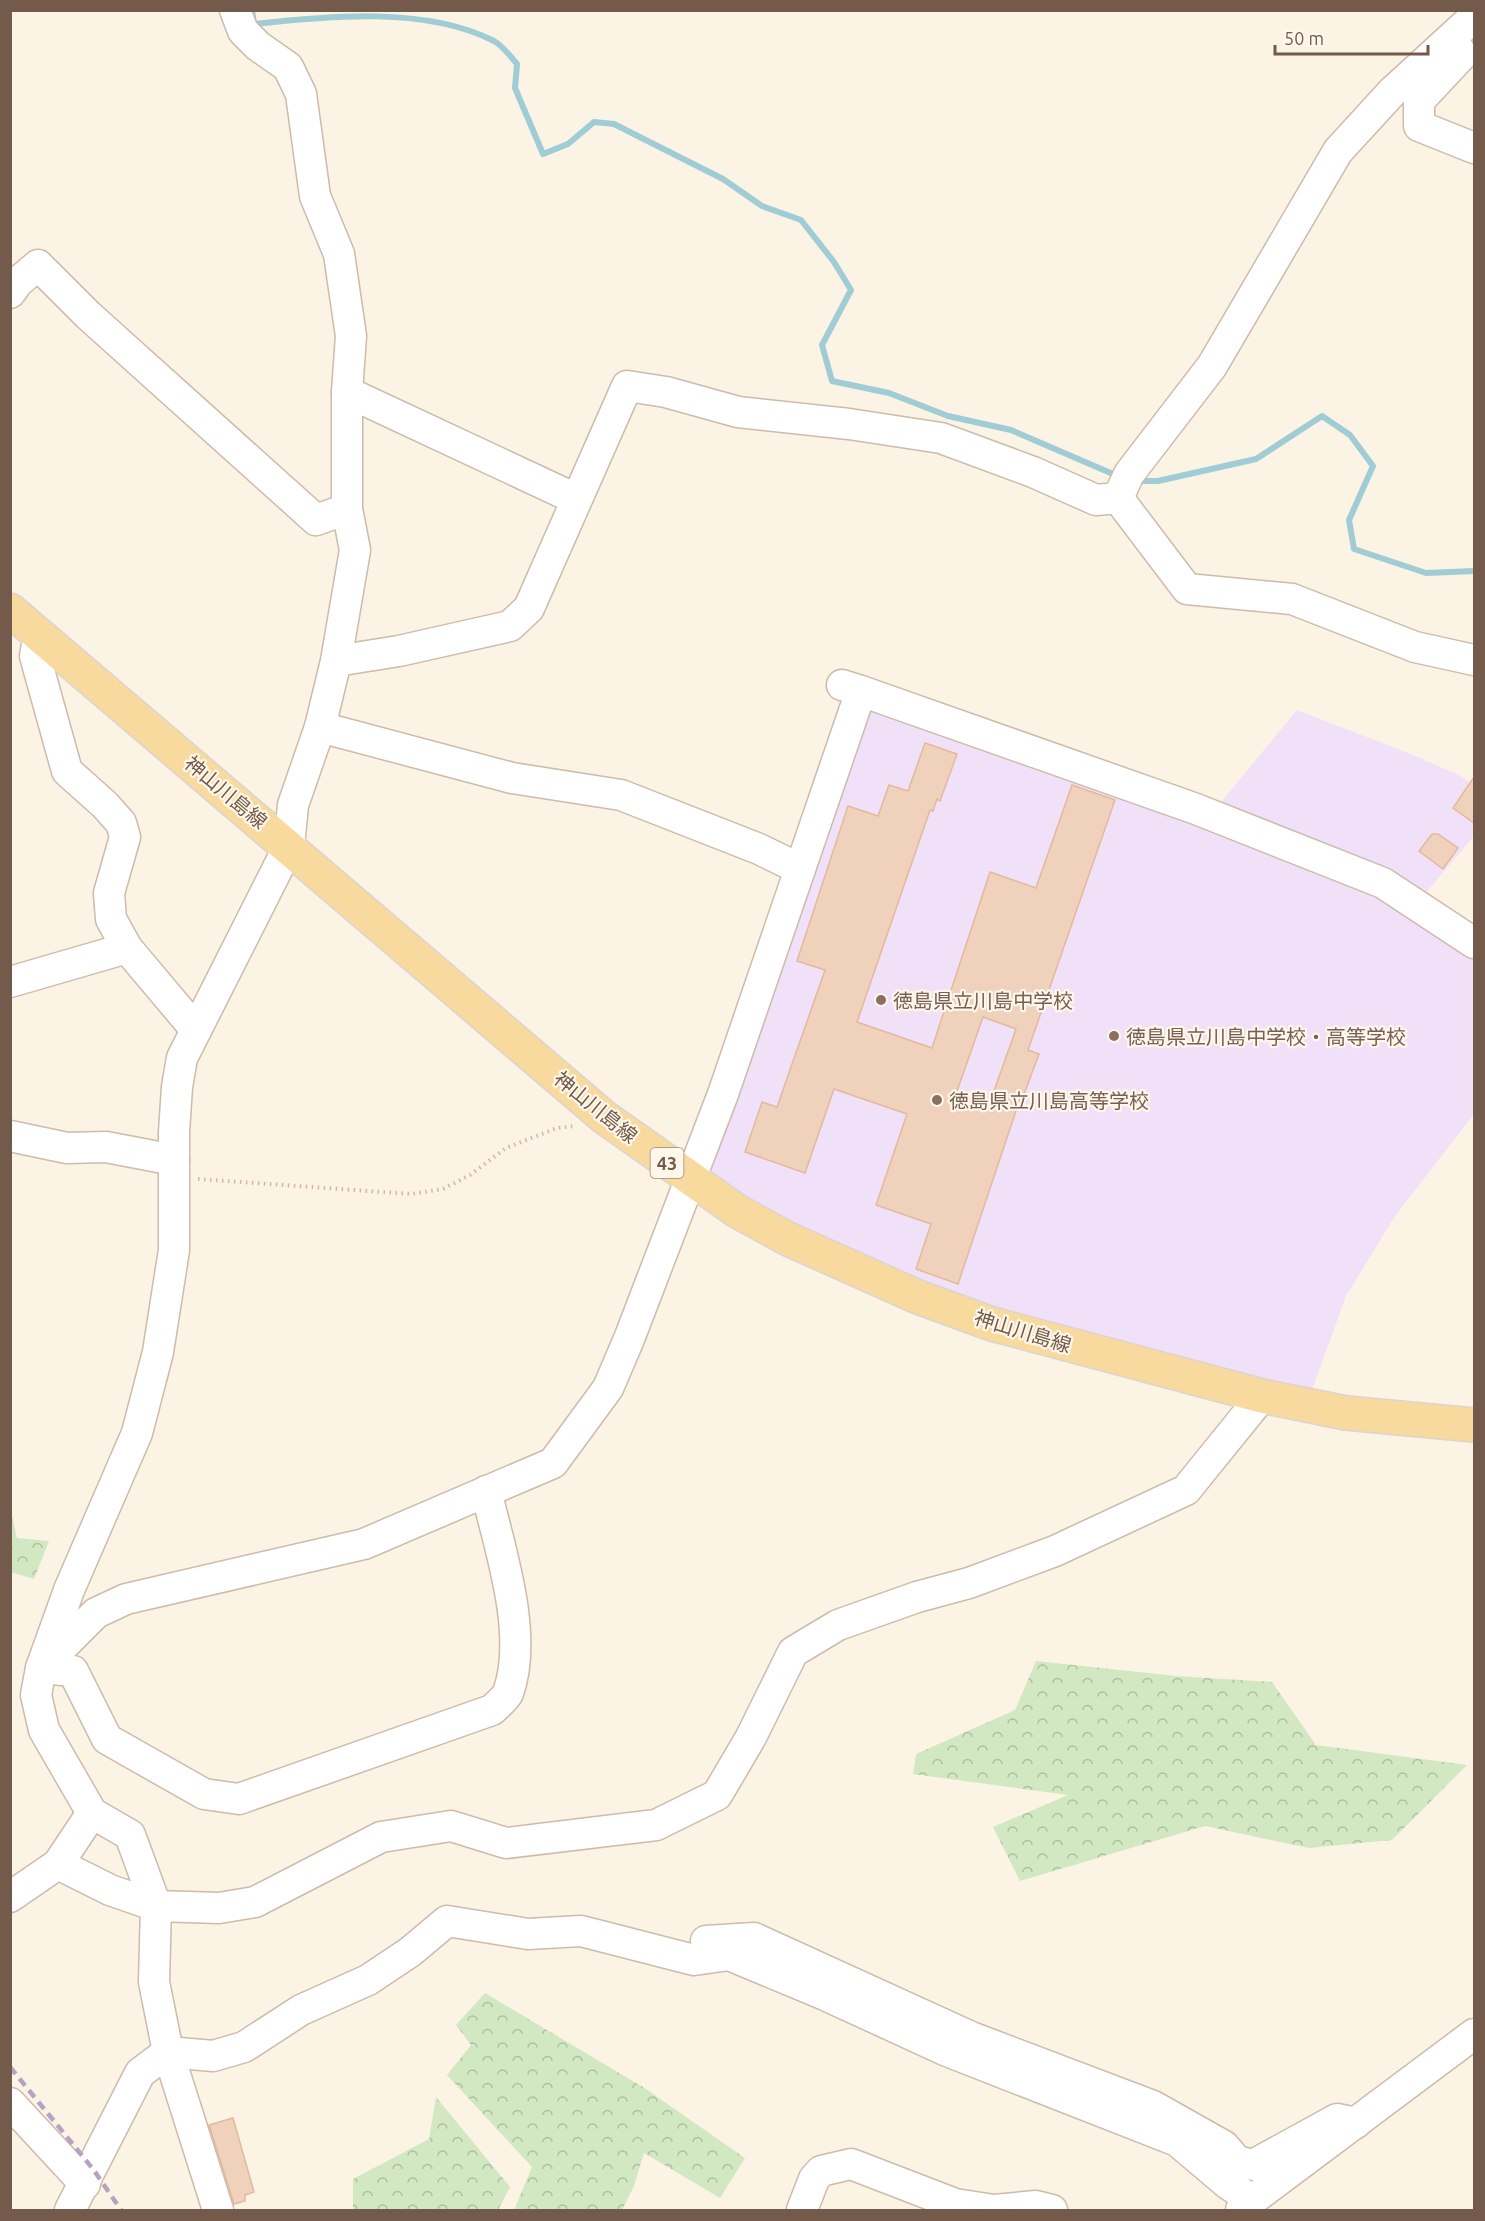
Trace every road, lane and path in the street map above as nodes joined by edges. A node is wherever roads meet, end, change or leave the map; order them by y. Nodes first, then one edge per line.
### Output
1 (235, 10) edge
2 (1474, 17) edge
3 (1452, 38) junction
4 (1474, 148) edge
5 (10, 293) edge
6 (347, 392) junction
7 (1123, 486) junction
8 (576, 499) junction
9 (347, 509) junction
10 (10, 609) edge
11 (39, 634) junction
12 (1474, 660) edge
13 (336, 661) junction
14 (320, 727) junction
15 (290, 846) junction
16 (800, 869) junction
17 (1474, 943) edge
18 (127, 948) junction
19 (10, 982) edge
20 (196, 1030) junction
21 (604, 1117) junction
22 (10, 1136) edge
23 (175, 1168) junction
24 (690, 1179) junction
25 (1262, 1396) junction
26 (1474, 1425) edge
27 (486, 1491) junction
28 (41, 1668) junction
29 (92, 1813) junction
30 (58, 1864) junction
31 (10, 1897) edge
32 (156, 1906) junction
33 (581, 1931) junction
34 (1474, 2034) edge
35 (168, 2052) junction
36 (10, 2103) edge
37 (1356, 2123) junction
38 (85, 2184) junction
39 (1247, 2205) edge
40 (70, 2211) edge
41 (218, 2211) edge
42 (802, 2211) edge
43 (1052, 2211) edge

1 - 6 street
2 - 3 street
3 - 4 street
3 - 7 street
5 - 9 street
6 - 8 street
6 - 9 street
7 - 8 street
7 - 12 street
8 - 13 street
9 - 13 street
10 - 11 main road, 神山川島線 / 43
11 - 15 main road, 神山川島線 / 43
11 - 18 street
13 - 14 street
14 - 15 street
14 - 16 street
15 - 20 street
15 - 21 main road, 神山川島線 / 43
16 - 17 street
16 - 24 street
18 - 19 street
18 - 20 street
20 - 23 street
21 - 23 path
21 - 24 main road, 神山川島線 / 43
22 - 23 street
23 - 28 street
24 - 25 main road, 神山川島線 / 43
24 - 27 street
25 - 26 main road, 神山川島線 / 43
25 - 32 street
27 - 28 street
27 - 28 street
28 - 29 street
29 - 30 street
29 - 32 street
30 - 31 street
30 - 32 street
32 - 35 street
33 - 35 street
33 - 37 street
33 - 39 street
34 - 37 street
35 - 38 street
35 - 41 street
36 - 38 street
37 - 39 street
38 - 40 street
42 - 43 street

